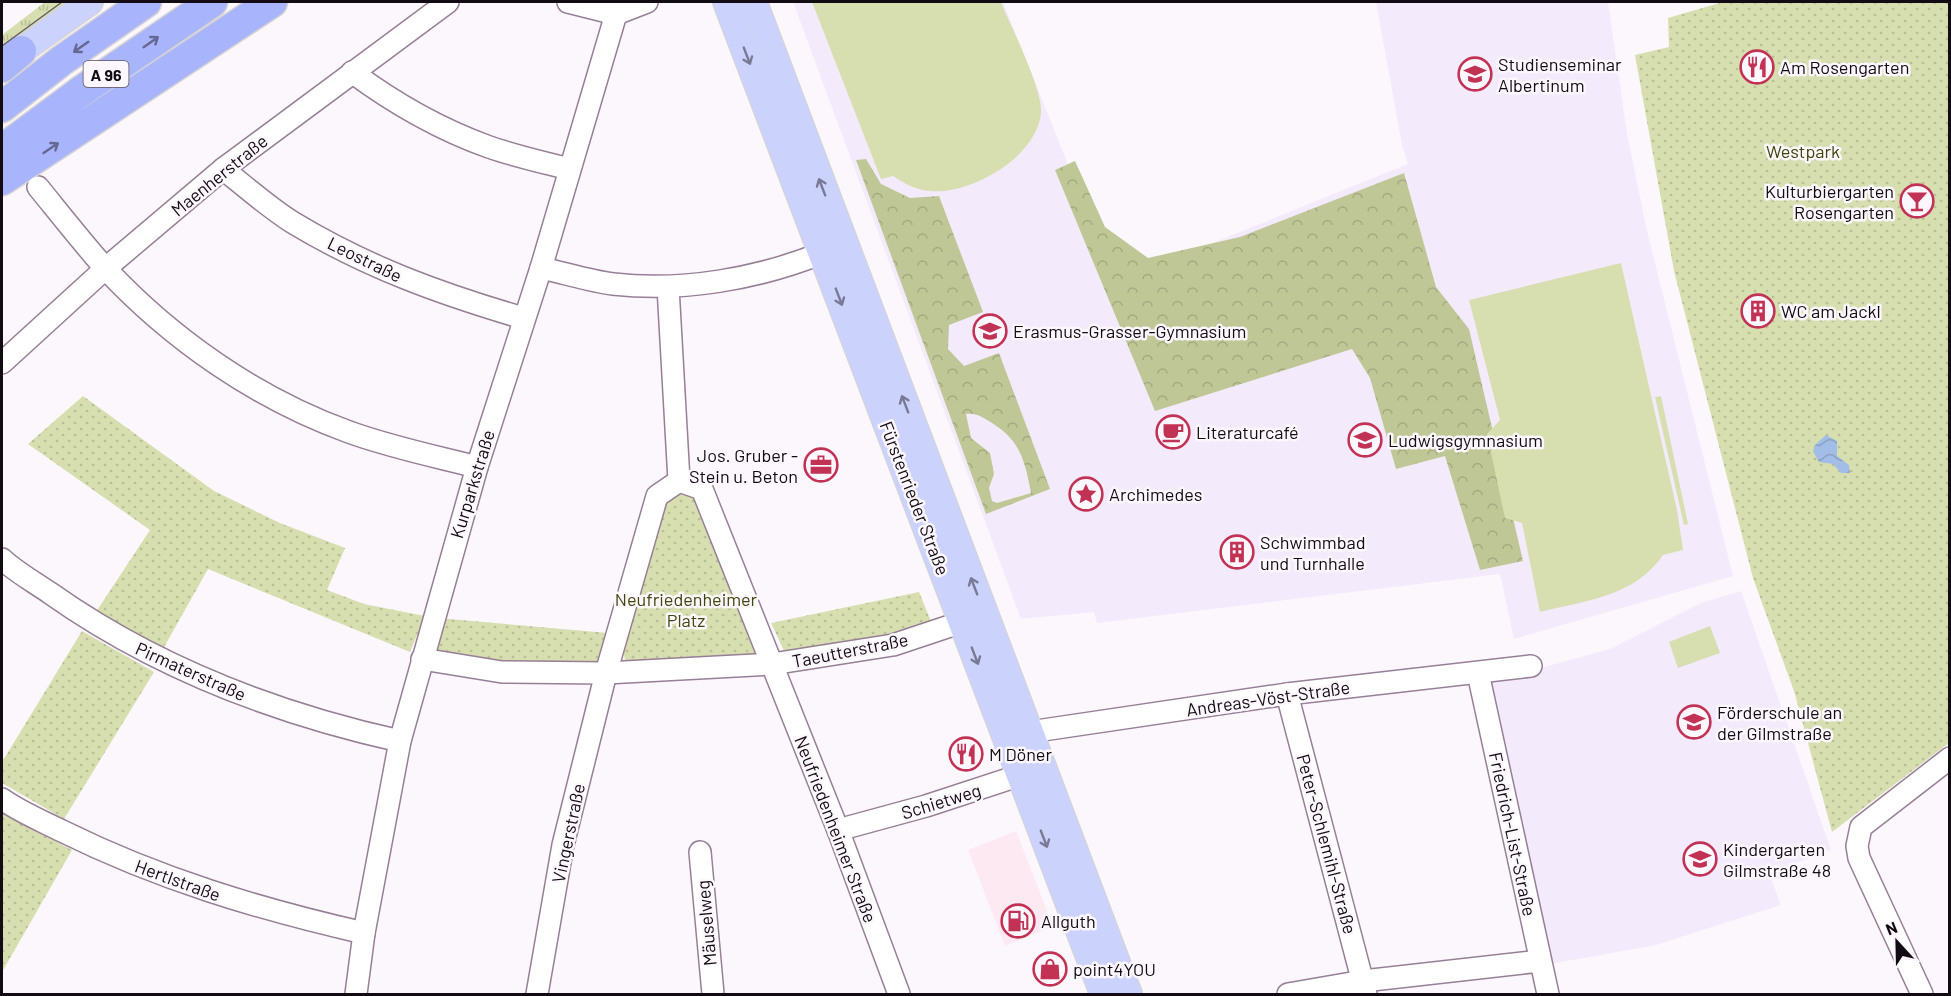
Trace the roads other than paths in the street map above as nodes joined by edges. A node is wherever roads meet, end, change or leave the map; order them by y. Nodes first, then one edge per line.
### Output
1 (90, 2) edge
2 (146, 2) edge
3 (212, 2) edge
4 (272, 2) edge
5 (448, 2) edge
6 (567, 2) edge
7 (647, 2) edge
8 (726, 2) edge
9 (754, 2) edge
10 (616, 14) junction
11 (8, 60) edge
12 (352, 72) junction
13 (2, 107) edge
14 (2, 150) edge
15 (223, 169) junction
16 (569, 169) junction
17 (2, 180) edge
18 (38, 187) dead end
19 (822, 253) junction
20 (106, 268) junction
21 (541, 268) junction
22 (668, 287) junction
23 (523, 318) junction
24 (2, 363) edge
25 (477, 467) junction
26 (679, 481) junction
27 (2, 559) edge
28 (962, 622) junction
29 (422, 659) junction
30 (772, 664) junction
31 (1530, 666) dead end
32 (606, 673) junction
33 (1478, 673) junction
34 (1287, 694) junction
35 (1018, 736) junction
36 (400, 741) junction
37 (1950, 758) edge
38 (1031, 772) junction
39 (2, 799) edge
40 (838, 830) junction
41 (700, 852) dead end
42 (364, 933) junction
43 (1540, 961) junction
44 (1365, 988) edge
45 (356, 994) edge
46 (537, 994) edge
47 (713, 994) edge
48 (899, 994) edge
49 (1103, 994) edge
50 (1129, 994) edge
51 (1288, 994) edge
52 (1548, 994) edge
53 (1922, 994) edge

1 - 11 main road
2 -> 13 highway, A 96
14 -> 3 highway, A 96
17 -> 4 highway
5 - 12 street, Maenherstraße
6 - 10 street
7 - 10 street
8 -> 19 main road, Fürstenrieder Straße
35 -> 9 main road, Fürstenrieder Straße
10 - 16 street, Kurparkstraße
12 - 15 street, Maenherstraße
12 - 16 street
15 - 20 street, Maenherstraße
15 - 23 street, Leostraße
16 - 21 street, Kurparkstraße
18 - 20 street
19 - 22 street
19 -> 28 main road, Fürstenrieder Straße
20 - 24 street, Maenherstraße
20 - 25 street
21 - 22 street
21 - 23 street, Kurparkstraße
22 - 26 street
23 - 25 street, Kurparkstraße
25 - 29 street, Kurparkstraße
26 - 30 street
26 - 32 street
27 - 36 street, Pirmaterstraße
28 - 30 street, Taeutterstraße
28 -> 35 main road, Fürstenrieder Straße
29 - 32 street
29 - 36 street, Kurparkstraße
30 - 32 street
30 - 40 street, Neufriedenheimer Straße
31 - 33 street, Andreas-Vöst-Straße
32 - 46 street, Vingerstraße
33 - 34 street, Andreas-Vöst-Straße
33 - 43 street, Friedrich-List-Straße
34 - 35 street, Andreas-Vöst-Straße
34 - 44 street, Peter-Schlemihl-Straße
35 - 38 main road, Fürstenrieder Straße
36 - 42 street, Kurparkstraße
37 - 53 street
38 - 40 street, Schietweg
38 -> 49 main road, Fürstenrieder Straße
38 - 50 main road, Fürstenrieder Straße
39 - 42 street, Hertlstraße
40 - 48 street, Neufriedenheimer Straße
41 - 47 street, Mäuselweg
42 - 45 street, Kurparkstraße
43 - 44 street
43 - 52 street, Friedrich-List-Straße
44 - 51 street

